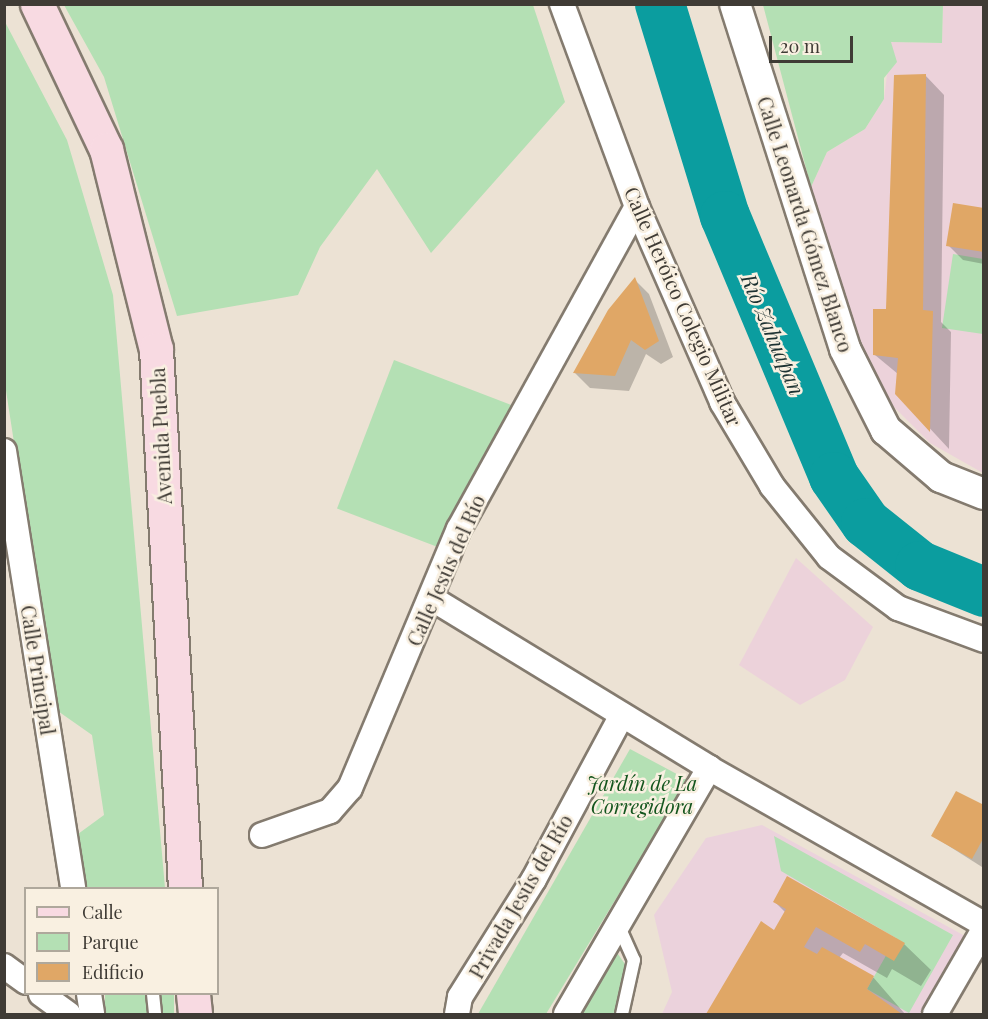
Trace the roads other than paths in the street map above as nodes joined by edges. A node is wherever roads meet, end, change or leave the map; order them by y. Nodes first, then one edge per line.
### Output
1 (37, 4) edge
2 (562, 4) edge
3 (735, 4) edge
4 (637, 207) junction
5 (4, 450) edge
6 (984, 494) edge
7 (431, 598) junction
8 (984, 640) edge
9 (622, 715) junction
10 (709, 768) junction
11 (262, 835) dead end
12 (181, 882) edge
13 (73, 887) edge
14 (984, 924) edge
15 (620, 929) junction
16 (984, 930) edge
17 (4, 966) edge
18 (24, 981) edge
19 (44, 995) edge
20 (89, 995) edge
21 (153, 995) edge
22 (194, 995) edge
23 (69, 1014) edge
24 (92, 1014) edge
25 (155, 1014) edge
26 (195, 1014) edge
27 (457, 1014) edge
28 (566, 1014) edge
29 (622, 1014) edge
30 (935, 1014) edge

1 - 12 main road, Avenida Puebla
2 - 4 street, Calle Heróico Colegio Militar
3 - 6 street, Calle Leonarda Gómez Blanco
4 - 7 street, Calle Jesús del Río
4 - 8 street, Calle Heróico Colegio Militar
5 - 13 street, Calle Principal
7 - 9 street
7 - 11 street, Calle Jesús del Río
9 - 10 street
9 - 27 street, Privada Jesús del Río
10 - 14 street
10 - 15 street
15 - 28 street
15 - 29 lane
16 - 30 street
17 - 18 street
19 - 23 street
20 - 24 street
21 - 25 lane
22 - 26 main road

